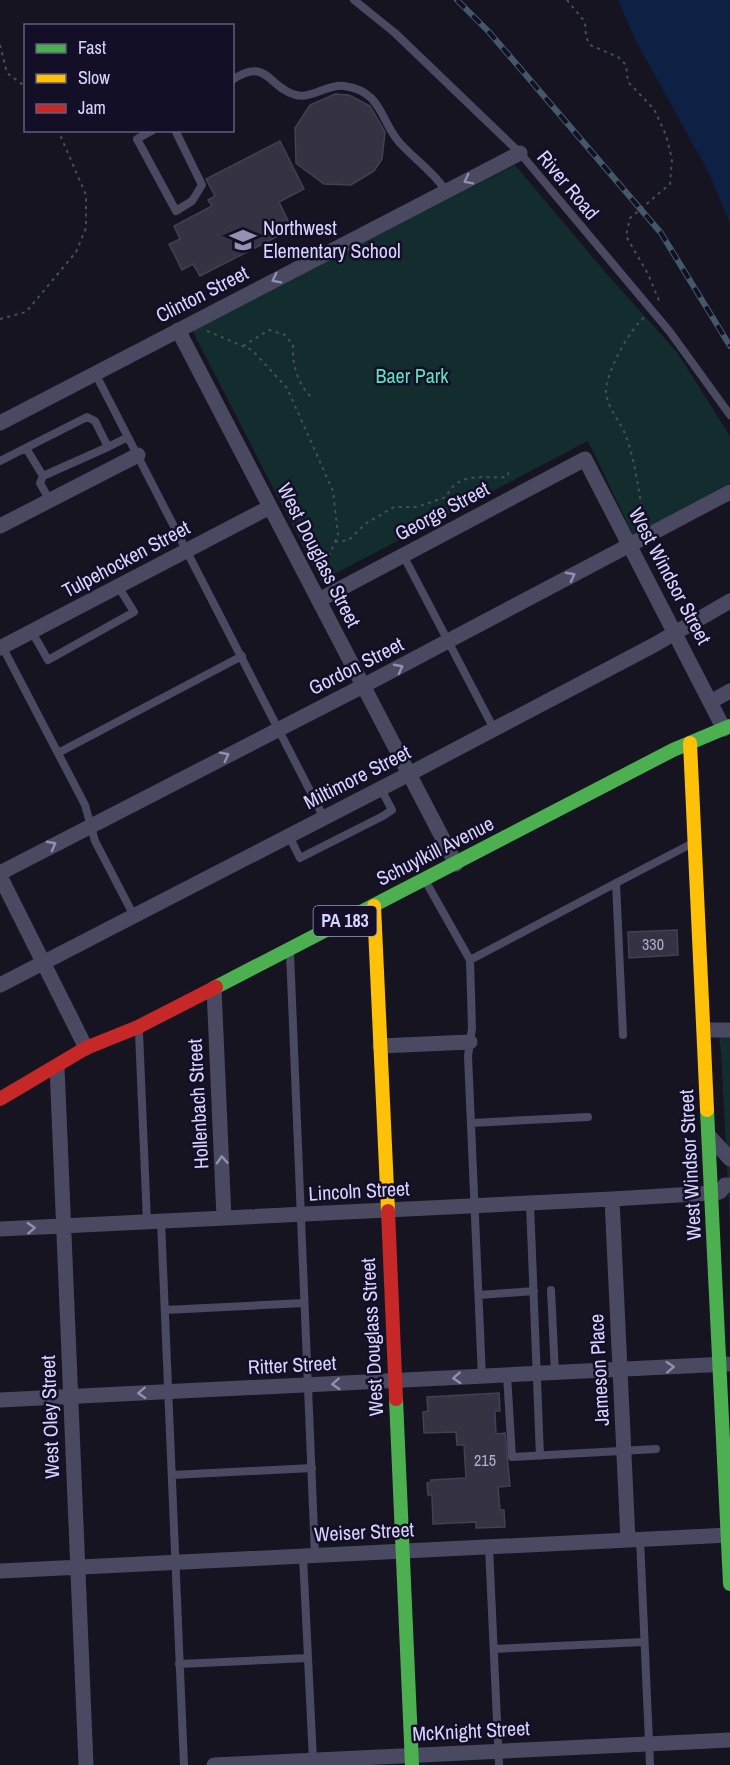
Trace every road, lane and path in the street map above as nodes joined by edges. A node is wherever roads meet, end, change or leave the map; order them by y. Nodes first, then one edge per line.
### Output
1 (354, 0) edge
2 (567, 0) edge
3 (0, 45) edge
4 (234, 79) edge
5 (24, 86) edge
6 (59, 132) edge
7 (149, 132) edge
8 (176, 132) edge
9 (520, 153) junction
10 (446, 191) junction
11 (652, 312) junction
12 (0, 319) edge
13 (184, 327) junction
14 (243, 346) junction
15 (95, 373) junction
16 (313, 399) dead end
17 (730, 415) edge
18 (0, 423) edge
19 (128, 437) junction
20 (108, 447) junction
21 (26, 448) junction
22 (138, 455) junction
23 (585, 459) joint
24 (0, 461) edge
25 (510, 469) dead end
26 (43, 476) junction
27 (730, 492) edge
28 (50, 501) junction
29 (270, 507) junction
30 (0, 526) edge
31 (647, 535) junction
32 (335, 542) junction
33 (630, 545) junction
34 (187, 550) junction
35 (403, 555) junction
36 (118, 586) junction
37 (316, 596) junction
38 (730, 601) edge
39 (32, 632) junction
40 (675, 632) junction
41 (448, 641) junction
42 (1, 646) edge
43 (242, 656) junction
44 (363, 686) junction
45 (730, 691) edge
46 (715, 706) junction
47 (727, 728) edge
48 (279, 729) junction
49 (494, 729) junction
50 (690, 743) junction
51 (58, 753) junction
52 (409, 774) junction
53 (381, 789) junction
54 (324, 818) junction
55 (91, 826) junction
56 (289, 836) junction
57 (695, 842) junction
58 (456, 864) junction
59 (0, 875) edge
60 (425, 880) junction
61 (616, 883) junction
62 (374, 906) junction
63 (134, 916) junction
64 (290, 948) junction
65 (470, 960) junction
66 (43, 962) junction
67 (0, 985) edge
68 (214, 988) junction
69 (138, 1027) junction
70 (704, 1030) junction
71 (730, 1030) edge
72 (623, 1035) dead end
73 (470, 1042) junction
74 (380, 1046) junction
75 (86, 1048) junction
76 (57, 1066) junction
77 (0, 1099) edge
78 (588, 1117) dead end
79 (471, 1123) junction
80 (710, 1137) junction
81 (730, 1159) edge
82 (723, 1192) edge
83 (612, 1199) junction
84 (530, 1204) junction
85 (475, 1206) junction
86 (387, 1211) junction
87 (300, 1215) junction
88 (225, 1218) junction
89 (154, 1222) junction
90 (63, 1226) junction
91 (0, 1229) edge
92 (551, 1290) dead end
93 (534, 1291) junction
94 (478, 1295) junction
95 (304, 1303) junction
96 (165, 1310) junction
97 (725, 1364) edge
98 (620, 1369) junction
99 (555, 1373) junction
100 (538, 1374) junction
101 (507, 1375) junction
102 (482, 1377) junction
103 (395, 1381) junction
104 (308, 1385) junction
105 (168, 1392) junction
106 (70, 1396) junction
107 (0, 1400) edge
108 (656, 1449) dead end
109 (624, 1452) junction
110 (540, 1456) junction
111 (312, 1468) junction
112 (172, 1474) junction
113 (729, 1535) edge
114 (634, 1539) junction
115 (489, 1547) junction
116 (402, 1551) junction
117 (309, 1556) junction
118 (174, 1562) junction
119 (78, 1567) junction
120 (0, 1571) edge
121 (730, 1584) edge
122 (644, 1642) junction
123 (494, 1648) junction
124 (308, 1658) junction
125 (179, 1664) junction
126 (730, 1740) edge
127 (649, 1744) junction
128 (499, 1758) edge
129 (412, 1760) edge
130 (321, 1762) edge
131 (86, 1765) edge
132 (184, 1765) edge
133 (214, 1765) edge
134 (650, 1765) edge

1 - 9 lane, River Road
2 - 11 path
3 - 5 path
4 - 10 lane
6 - 12 path
7 - 8 lane
9 -> 10 street, Clinton Street
9 - 11 lane, River Road
10 -> 13 street, Clinton Street
11 - 17 lane, River Road
11 - 31 path
13 - 14 path
13 - 15 street, Clinton Street
13 - 29 street, West Douglass Street
14 - 16 path
14 - 32 path
15 - 18 street, Clinton Street
15 - 19 lane
19 - 20 lane
19 - 22 lane
20 - 21 lane
20 - 26 lane
21 - 24 lane
21 - 26 lane
22 - 28 street
22 - 34 lane
23 - 33 street, West Windsor Street
23 - 35 street, George Street
25 - 32 path
26 - 28 lane
27 - 31 street, Gordon Street
28 - 30 street
29 - 34 street, Tulpehocken Street
29 - 37 street, West Douglass Street
31 - 33 street, Gordon Street
32 - 37 path
33 - 40 street, West Windsor Street
41 -> 33 street, Gordon Street
34 - 36 street, Tulpehocken Street
34 - 43 lane
35 - 37 street, George Street
35 - 41 lane
36 - 39 street, Tulpehocken Street
36 - 39 lane
37 - 44 street, West Douglass Street
38 - 40 street, Miltimore Street
39 - 42 street, Tulpehocken Street
40 - 46 street, West Windsor Street
40 - 49 street, Miltimore Street
44 -> 41 street, Gordon Street
41 - 49 lane
42 - 51 lane
43 - 48 lane
43 - 51 lane
44 - 48 street, Gordon Street
44 - 52 street, West Douglass Street
45 - 46 street
46 - 47 street, West Windsor Street
47 - 50 main road, Schuylkill Avenue / PA 183
48 - 54 lane
55 -> 48 street, Gordon Street
49 - 52 street, Miltimore Street
50 - 57 main road, West Windsor Street
50 - 58 main road, Schuylkill Avenue / PA 183
51 - 55 lane
52 - 53 street, Miltimore Street
52 - 58 street, West Douglass Street
53 - 54 street, Miltimore Street
53 - 56 lane
54 - 56 street, Miltimore Street
59 -> 55 street, Gordon Street
55 - 63 lane
56 - 63 street, Miltimore Street
57 - 61 lane
57 - 70 main road, West Windsor Street
58 - 60 main road, Schuylkill Avenue / PA 183
59 - 66 street
60 - 62 main road, Schuylkill Avenue / PA 183
60 - 65 lane
61 - 65 lane
61 - 72 lane
62 - 64 main road, Schuylkill Avenue / PA 183
62 - 74 main road, West Douglass Street
63 - 66 street, Miltimore Street
64 - 68 main road, Schuylkill Avenue / PA 183
64 - 87 lane
65 - 73 lane
66 - 67 street, Miltimore Street
66 - 75 street
68 - 69 main road, Schuylkill Avenue / PA 183
88 -> 68 street, Hollenbach Street
69 - 75 main road, Schuylkill Avenue / PA 183
69 - 89 lane
70 - 71 street
70 - 80 main road, West Windsor Street
73 - 74 street
73 - 79 lane
74 - 86 main road, West Douglass Street
75 - 76 main road, Schuylkill Avenue / PA 183
76 - 77 main road, Schuylkill Avenue / PA 183
76 - 90 street, West Oley Street
78 - 79 lane
79 - 85 lane
80 - 81 street
80 - 82 main road, West Windsor Street
82 - 83 street, Lincoln Street
82 - 97 main road, West Windsor Street
83 - 84 street, Lincoln Street
83 - 98 street, Jameson Place
84 - 85 street, Lincoln Street
84 - 93 lane
85 - 86 street, Lincoln Street
85 - 94 lane
86 - 87 street, Lincoln Street
86 - 103 main road, West Douglass Street
87 - 88 street, Lincoln Street
87 - 95 lane
88 - 89 street, Lincoln Street
89 - 90 street, Lincoln Street
89 - 96 lane
91 -> 90 street, Lincoln Street
90 - 106 street, West Oley Street
92 - 99 lane
93 - 94 lane
93 - 100 lane
94 - 102 lane
95 - 96 lane
95 - 104 lane
96 - 105 lane
98 -> 97 street, Ritter Street
97 - 113 main road, West Windsor Street
98 - 99 street, Ritter Street
98 - 109 street, Jameson Place
99 - 100 street, Ritter Street
100 - 101 street, Ritter Street
100 - 110 lane
101 - 102 street, Ritter Street
101 - 110 lane
102 -> 103 street, Ritter Street
103 -> 104 street, Ritter Street
103 - 116 main road, West Douglass Street
104 - 105 street, Ritter Street
104 - 111 lane
105 -> 106 street, Ritter Street
105 - 112 lane
106 - 107 street, Ritter Street
106 - 119 street, West Oley Street
108 - 109 lane
109 - 110 lane
109 - 114 street, Jameson Place
111 - 112 lane
111 - 117 lane
112 - 118 lane
113 - 114 street, Weiser Street
113 - 121 main road, West Windsor Street
114 - 115 street, Weiser Street
114 - 122 lane
115 - 116 street, Weiser Street
115 - 123 lane
116 - 117 street, Weiser Street
116 - 129 main road, West Douglass Street
117 - 118 street, Weiser Street
117 - 124 lane
118 - 119 street, Weiser Street
118 - 125 lane
119 - 120 street, Weiser Street
119 - 131 street, West Oley Street
122 - 123 lane
122 - 127 lane
123 - 128 lane
124 - 125 lane
124 - 130 lane
125 - 132 lane
126 - 127 street, McKnight Street
127 - 128 street, McKnight Street
127 - 134 lane
128 - 129 street, McKnight Street
129 - 130 street, McKnight Street
130 - 133 street, McKnight Street

